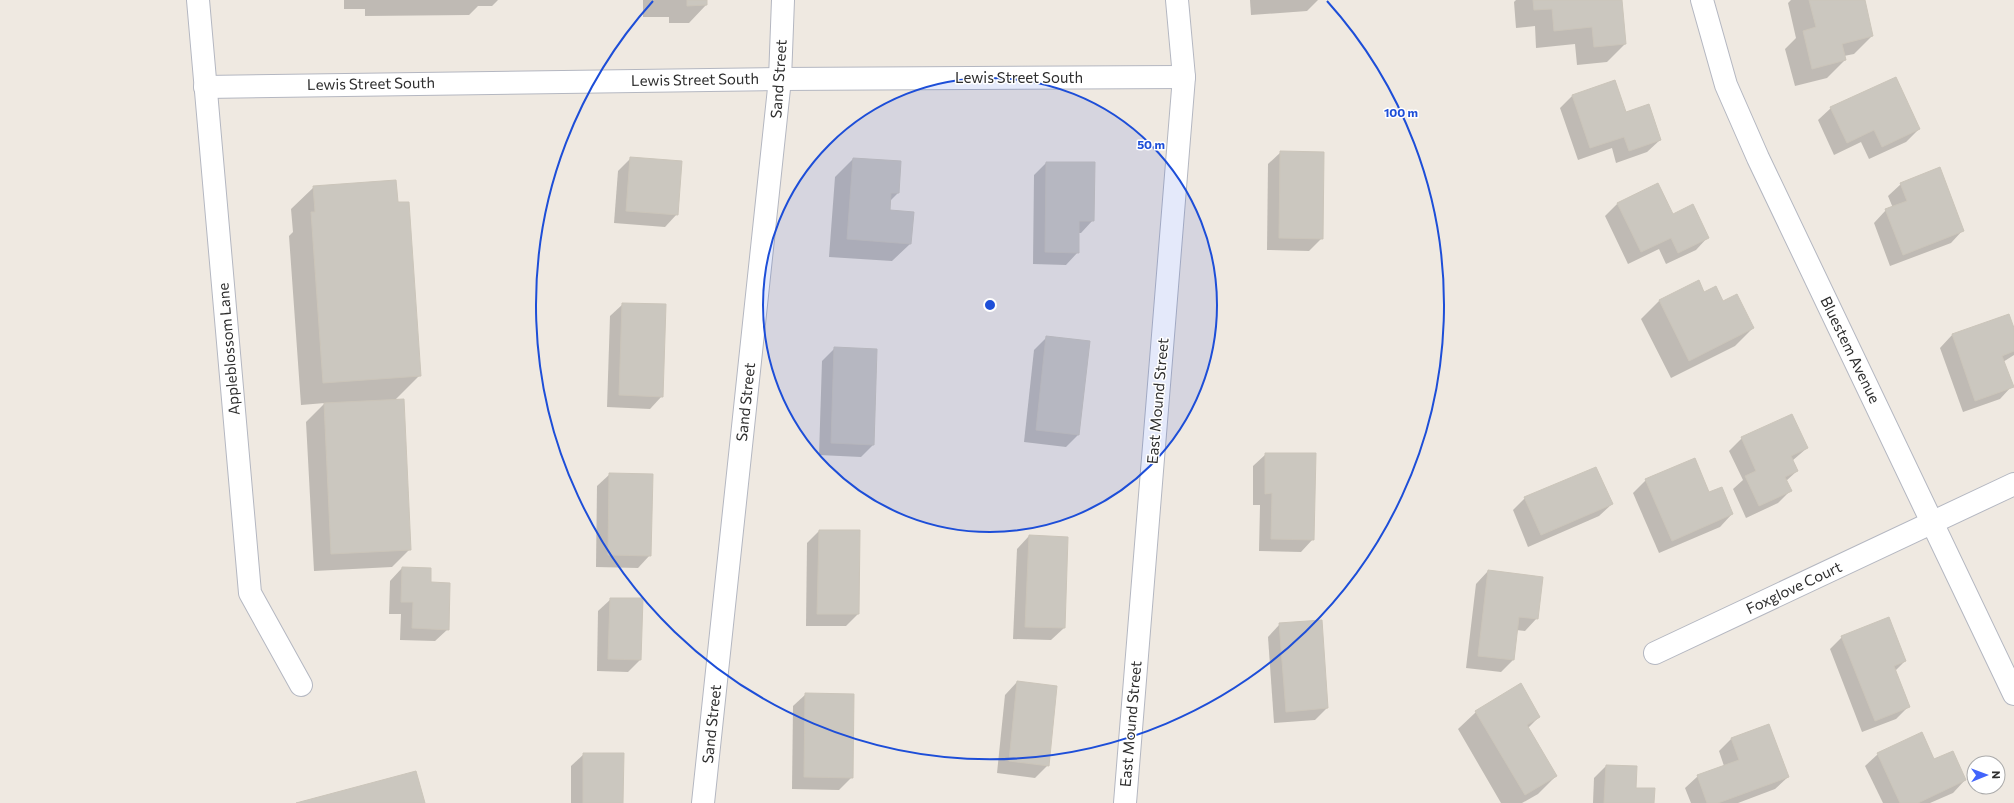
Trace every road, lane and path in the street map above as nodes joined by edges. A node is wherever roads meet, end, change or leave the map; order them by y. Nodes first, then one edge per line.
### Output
1 (198, 0) edge
2 (783, 0) edge
3 (1177, 0) edge
4 (1702, 0) edge
5 (1184, 77) junction
6 (780, 79) junction
7 (205, 87) junction
8 (2014, 484) edge
9 (1933, 522) junction
10 (1655, 653) dead end
11 (301, 684) dead end
12 (2014, 694) edge
13 (703, 803) edge
14 (1125, 803) edge

1 - 7 street, Appleblossom Lane
2 - 6 street, Sand Street
3 - 5 street, East Mound Street
4 - 9 street, Bluestem Avenue
5 - 6 street, Lewis Street South
5 - 14 street, East Mound Street
6 - 7 street, Lewis Street South
6 - 13 street, Sand Street
7 - 11 street, Appleblossom Lane
8 - 9 street, Foxglove Court
9 - 10 street, Foxglove Court
9 - 12 street, Bluestem Avenue

